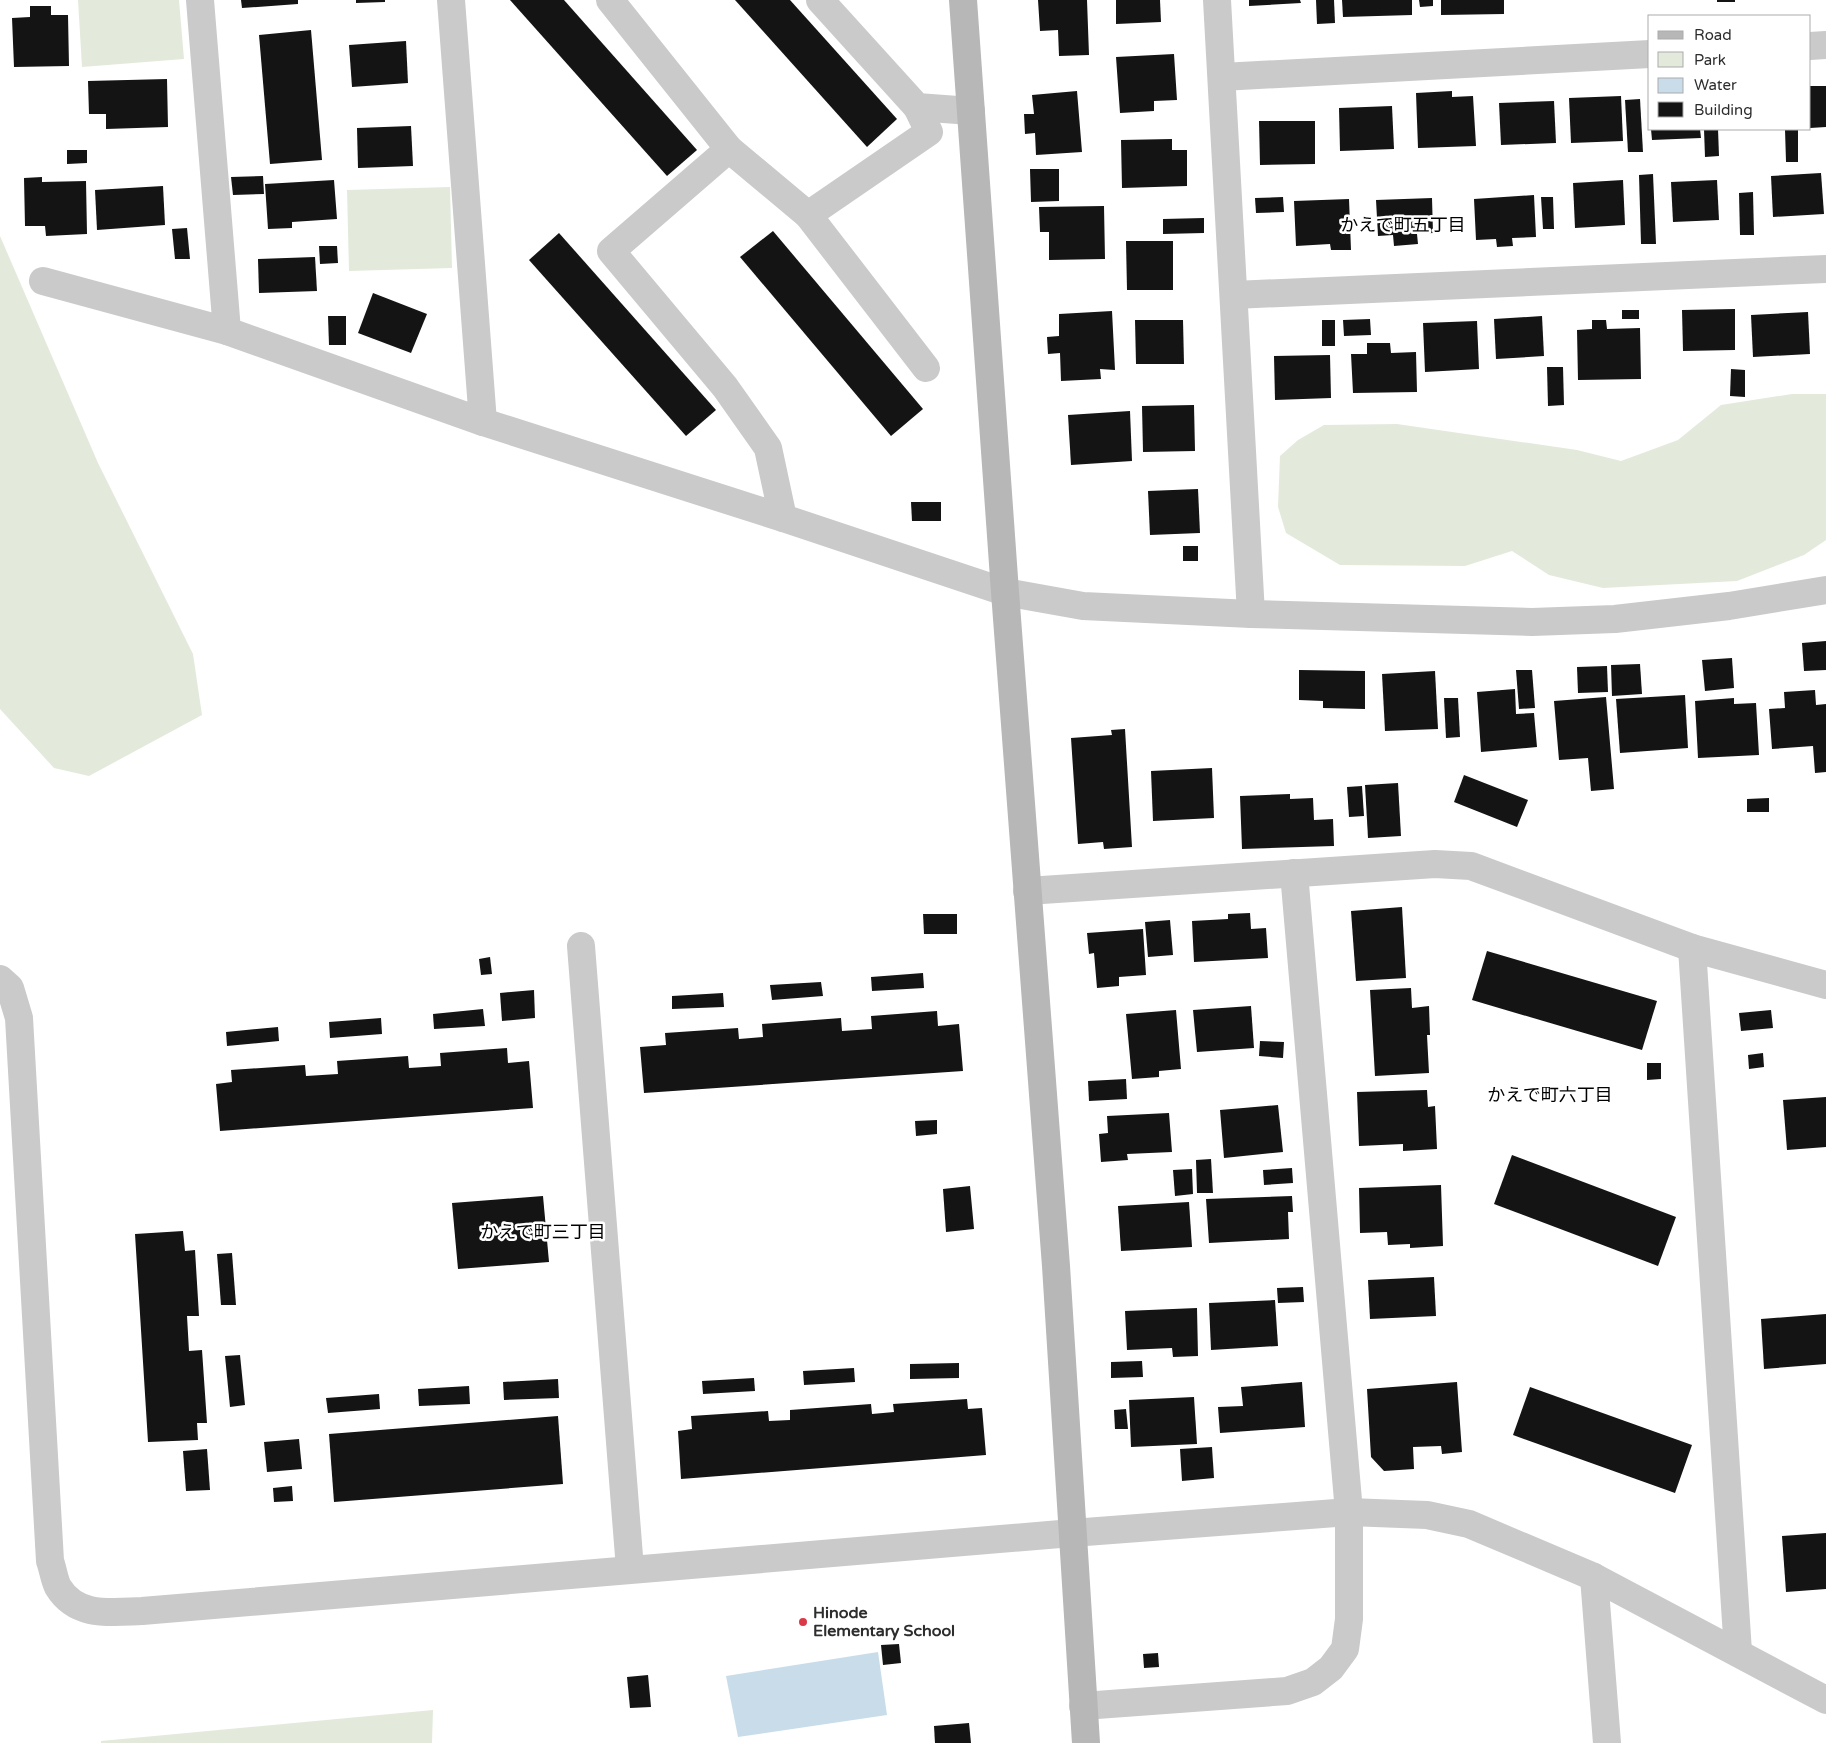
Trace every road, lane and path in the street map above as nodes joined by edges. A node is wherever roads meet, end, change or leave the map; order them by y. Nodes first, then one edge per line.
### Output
1 (200, 0) edge
2 (451, 0) edge
3 (610, 0) edge
4 (820, 0) edge
5 (963, 0) edge
6 (1217, 0) edge
7 (1826, 45) edge
8 (1811, 46) edge
9 (1648, 54) edge
10 (1222, 77) junction
11 (917, 107) junction
12 (971, 111) junction
13 (729, 149) junction
14 (808, 215) junction
15 (1826, 269) edge
16 (43, 281) dead end
17 (1234, 295) junction
18 (227, 331) junction
19 (926, 368) dead end
20 (483, 422) junction
21 (783, 518) junction
22 (1826, 590) edge
23 (1005, 592) junction
24 (1251, 614) junction
25 (1294, 873) junction
26 (1027, 891) junction
27 (581, 946) dead end
28 (1692, 948) junction
29 (0, 979) edge
30 (1826, 985) edge
31 (1349, 1512) junction
32 (1072, 1533) junction
33 (630, 1569) junction
34 (1594, 1577) junction
35 (1738, 1652) junction
36 (1826, 1700) edge
37 (1083, 1706) junction
38 (1086, 1743) edge
39 (1607, 1743) edge

1 - 18 street
2 - 20 street
3 - 13 street
4 - 11 street
5 - 12 street
6 - 10 street
7 - 8 street
9 - 10 street
10 - 17 street
11 - 12 street
11 - 14 street
12 - 23 street
13 - 14 street
13 - 21 street
14 - 19 street
15 - 17 street
16 - 18 street
17 - 24 street
18 - 20 street
20 - 21 street
21 - 23 street
22 - 24 street
23 - 24 street
23 - 26 street
25 - 26 street
25 - 28 street
25 - 31 street
26 - 32 street
27 - 33 street
28 - 30 street
28 - 35 street
29 - 33 street
31 - 32 street
31 - 34 street
31 - 37 street
32 - 33 street
32 - 37 street
34 - 35 street
34 - 39 street
35 - 36 street
37 - 38 street

